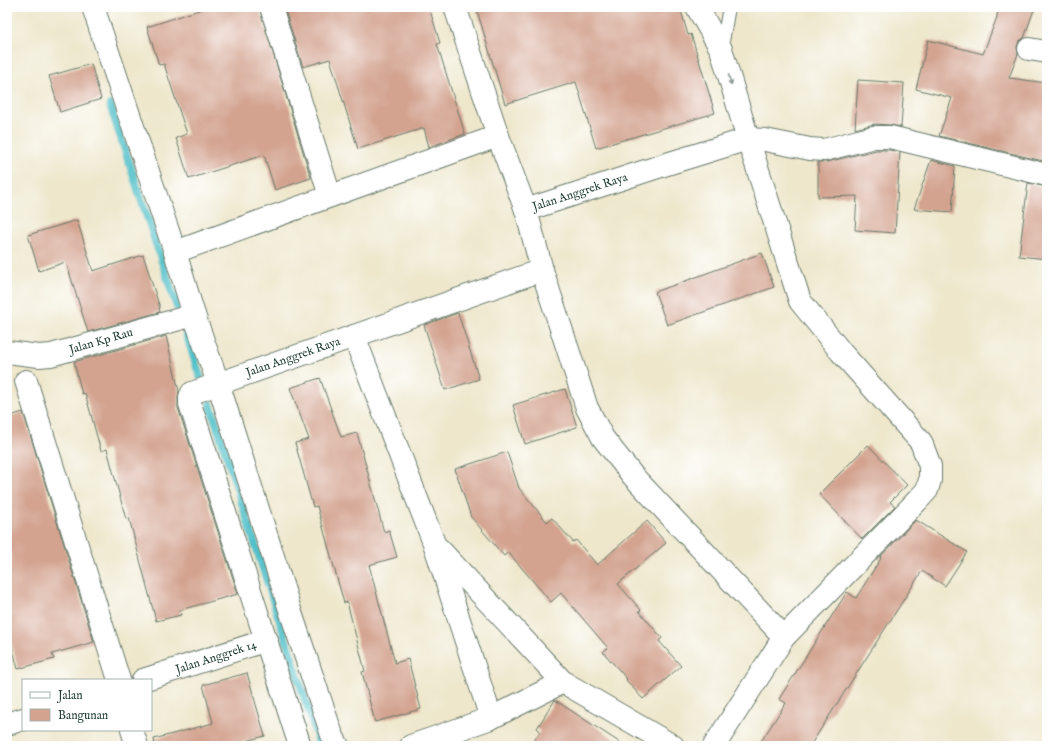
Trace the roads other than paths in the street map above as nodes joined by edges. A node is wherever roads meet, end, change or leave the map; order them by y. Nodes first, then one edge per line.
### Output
1 (93, 7) edge
2 (271, 7) edge
3 (455, 7) edge
4 (697, 7) edge
5 (729, 7) edge
6 (721, 49) junction
7 (498, 136) junction
8 (748, 139) junction
9 (1047, 175) edge
10 (330, 196) junction
11 (526, 210) junction
12 (175, 252) junction
13 (542, 270) junction
14 (194, 315) junction
15 (354, 336) junction
16 (7, 352) edge
17 (26, 381) dead end
18 (218, 383) junction
19 (434, 543) junction
20 (784, 638) junction
21 (267, 640) junction
22 (119, 679) edge
23 (146, 679) edge
24 (563, 682) junction
25 (491, 718) junction
26 (22, 719) edge
27 (7, 724) edge
28 (132, 731) edge
29 (137, 746) edge
30 (300, 746) edge
31 (338, 746) edge
32 (411, 746) edge
33 (673, 746) edge
34 (714, 746) edge

1 - 12 street
2 - 10 street
3 - 7 street
4 - 6 street
5 - 6 lane
6 -> 8 street
7 - 10 street
7 - 11 street
8 - 9 street
8 - 11 street, Jalan Anggrek Raya
8 - 20 street
10 - 12 street
11 - 13 street, Jalan Anggrek Raya
12 - 14 street
13 - 15 street, Jalan Anggrek Raya
13 - 20 street
14 - 16 street, Jalan Kp Rau
14 - 18 street
15 - 18 street, Jalan Anggrek Raya
15 - 19 street
17 - 22 street
18 - 21 street, Jalan Anggrek Raya
18 - 31 street
19 - 24 street
19 - 25 street
20 - 34 street
21 - 23 street, Jalan Anggrek 14
21 - 30 street
24 - 25 street
24 - 33 street
25 - 32 street
26 - 27 street
28 - 29 street

